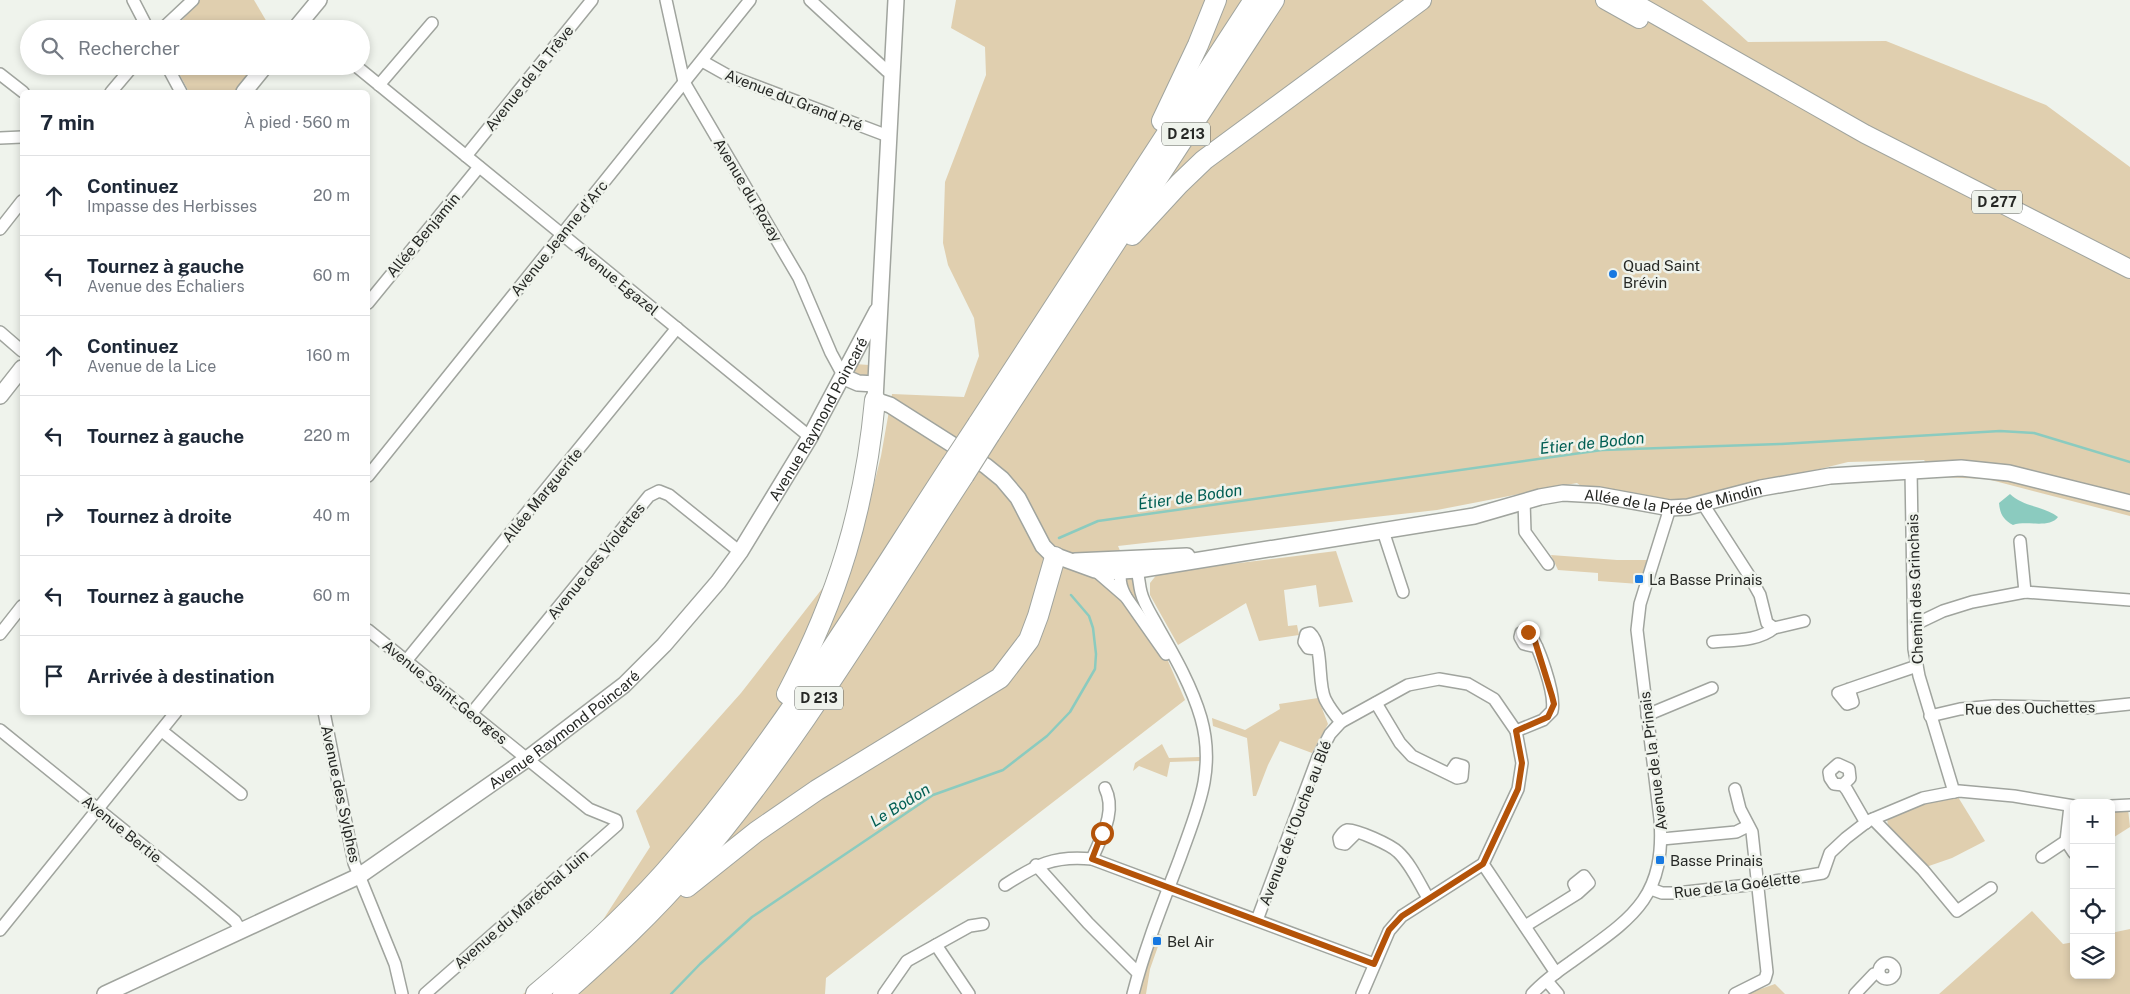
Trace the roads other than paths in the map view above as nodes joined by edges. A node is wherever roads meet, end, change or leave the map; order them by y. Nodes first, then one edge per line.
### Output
1 (133, 0) edge
2 (192, 0) edge
3 (319, 0) edge
4 (592, 0) edge
5 (666, 0) edge
6 (750, 0) edge
7 (810, 0) edge
8 (896, 0) edge
9 (1216, 0) edge
10 (1254, 0) edge
11 (1274, 0) edge
12 (1421, 0) edge
13 (1605, 0) edge
14 (1628, 0) edge
15 (143, 20) edge
16 (171, 20) edge
17 (306, 20) edge
18 (432, 23) dead end
19 (702, 61) junction
20 (892, 73) junction
21 (0, 74) edge
22 (125, 75) edge
23 (172, 75) edge
24 (258, 75) edge
25 (367, 75) edge
26 (684, 82) junction
27 (379, 85) junction
28 (20, 90) edge
29 (113, 90) edge
30 (180, 90) edge
31 (246, 90) edge
32 (1865, 134) junction
33 (888, 136) junction
34 (20, 137) edge
35 (0, 138) edge
36 (466, 156) junction
37 (479, 167) junction
38 (1133, 187) junction
39 (20, 208) edge
40 (0, 229) edge
41 (562, 234) junction
42 (1099, 268) junction
43 (2130, 270) edge
44 (370, 301) edge
45 (879, 308) junction
46 (677, 328) junction
47 (0, 332) edge
48 (20, 349) edge
49 (850, 360) junction
50 (876, 366) junction
51 (20, 371) edge
52 (844, 377) junction
53 (875, 392) junction
54 (0, 396) edge
55 (984, 429) junction
56 (810, 437) junction
57 (957, 470) junction
58 (1911, 470) junction
59 (370, 474) edge
60 (1524, 501) junction
61 (2130, 503) edge
62 (1703, 504) junction
63 (1670, 508) junction
64 (1383, 531) junction
65 (2020, 541) dead end
66 (740, 552) junction
67 (1216, 556) junction
68 (1065, 559) junction
69 (1123, 564) junction
70 (1548, 564) dead end
71 (1095, 570) junction
72 (1138, 570) junction
73 (1404, 592) dead end
74 (2025, 592) junction
75 (1126, 598) junction
76 (2130, 600) edge
77 (20, 609) edge
78 (1804, 621) dead end
79 (1914, 623) junction
80 (1774, 628) junction
81 (370, 632) edge
82 (0, 634) edge
83 (1714, 642) dead end
84 (1537, 646) dead end
85 (1316, 649) dead end
86 (406, 661) junction
87 (1917, 666) junction
88 (1179, 668) junction
89 (1712, 688) dead end
90 (1849, 689) dead end
91 (1376, 703) junction
92 (2130, 704) edge
93 (471, 714) junction
94 (174, 715) edge
95 (325, 715) edge
96 (1647, 715) junction
97 (1930, 716) junction
98 (1341, 722) junction
99 (0, 730) edge
100 (162, 731) junction
101 (1516, 731) junction
102 (762, 750) junction
103 (528, 759) junction
104 (1450, 774) dead end
105 (1843, 785) dead end
106 (1105, 788) dead end
107 (1734, 789) dead end
108 (1954, 792) junction
109 (241, 794) dead end
110 (2070, 806) edge
111 (2115, 806) edge
112 (2130, 806) edge
113 (98, 809) junction
114 (2070, 818) edge
115 (1869, 821) junction
116 (617, 825) joint
117 (1748, 826) junction
118 (1357, 832) dead end
119 (1662, 839) junction
120 (2066, 841) junction
121 (2070, 847) edge
122 (2042, 857) dead end
123 (1092, 859) junction
124 (1483, 864) junction
125 (1036, 865) junction
126 (358, 876) junction
127 (1757, 884) junction
128 (1005, 885) dead end
129 (1169, 888) junction
130 (1991, 888) dead end
131 (1651, 889) junction
132 (1578, 893) dead end
133 (1428, 898) junction
134 (654, 908) junction
135 (1257, 920) junction
136 (982, 924) dead end
137 (1525, 926) junction
138 (0, 930) edge
139 (241, 931) junction
140 (936, 945) junction
141 (1374, 964) junction
142 (1138, 973) junction
143 (1878, 973) dead end
144 (1552, 977) junction
145 (105, 994) edge
146 (402, 994) edge
147 (425, 994) edge
148 (536, 994) edge
149 (563, 994) edge
150 (884, 994) edge
151 (969, 994) edge
152 (1132, 994) edge
153 (1362, 994) edge
154 (1532, 994) edge
155 (1558, 994) edge
156 (1735, 994) edge
157 (1855, 994) edge

1 - 15 street
2 - 16 street
3 - 17 street
4 - 36 street, Avenue de la Trêve
5 - 26 street, Avenue du Rozay
6 - 19 street, Avenue Jeanne d'Arc
7 - 20 street
8 - 20 street, Avenue Raymond Poincaré
9 - 38 highway
10 - 38 highway, D 213
11 - 42 highway, D 213
12 - 42 highway
13 - 32 main road, D 277
14 - 32 main road, D 277
18 - 27 street
19 - 26 street, Avenue Jeanne d'Arc
19 - 33 street, Avenue du Grand Pré
20 - 33 street, Avenue Raymond Poincaré
21 - 28 street
22 - 29 street
23 - 30 street
24 - 31 street
25 - 27 street, Avenue Egazel
26 - 41 street, Avenue Jeanne d'Arc
26 - 52 street, Avenue du Rozay
27 - 36 street, Avenue Egazel
32 - 43 main road, D 277
33 - 45 street, Avenue Raymond Poincaré
34 - 35 street
36 - 37 street, Avenue Egazel
37 - 41 street, Avenue Egazel
37 - 44 street, Allée Benjamin
38 - 55 highway, D 213
39 - 40 street
41 - 46 street, Avenue Egazel
41 - 59 street, Avenue Jeanne d'Arc
42 - 55 highway, D 213
45 - 49 street, Avenue Raymond Poincaré
45 - 50 street, Avenue Raymond Poincaré
46 - 56 street, Avenue Egazel
46 - 86 street, Allée Marguerite
47 - 48 street
49 - 50 street
49 - 52 street, Avenue Raymond Poincaré
50 - 53 street, Avenue Raymond Poincaré
51 - 54 street
52 - 53 street
52 - 56 street, Avenue Raymond Poincaré
53 - 68 street
53 - 102 highway
55 - 57 highway, D 213, bridge
56 - 66 street, Avenue Raymond Poincaré
57 - 102 highway, D 213
57 - 134 highway, D 213
58 - 61 street, Allée de la Prée de Mindin
58 - 62 street, Allée de la Prée de Mindin
58 - 79 street, Chemin des Grinchais
60 - 63 street, Allée de la Prée de Mindin
60 - 64 street, Allée de la Prée de Mindin
60 - 70 street
62 - 63 street, Allée de la Prée de Mindin
62 - 80 street
63 - 96 street, Avenue de la Prinais
64 - 67 street, Allée de la Prée de Mindin
64 - 73 street
65 - 74 street
66 - 93 street, Avenue des Violettes
66 - 103 street, Avenue Raymond Poincaré
67 - 69 street
67 - 72 street
68 - 69 street
68 - 71 street
68 - 134 highway
69 - 71 street
69 - 72 street
69 - 75 street
71 - 75 street
72 - 88 street
74 - 76 street
74 - 79 street
75 - 88 street
77 - 82 street
78 - 80 street
79 - 87 street, Chemin des Grinchais
80 - 83 street
81 - 86 street, Avenue Saint-Georges
84 - 101 street
85 - 98 street
86 - 93 street, Avenue Saint-Georges
87 - 90 street
87 - 97 street, Chemin des Grinchais
88 - 129 street
89 - 96 street
91 - 98 street, Avenue de l'Ouche au Blé
91 - 101 street, Avenue de l'Ouche au Blé
91 - 104 street
92 - 97 street, Rue des Ouchettes
93 - 103 street, Avenue Saint-Georges
94 - 100 street
95 - 126 street, Avenue des Sylphes
96 - 119 street, Avenue de la Prinais
97 - 108 street, Chemin des Grinchais
98 - 135 street, Avenue de l'Ouche au Blé
99 - 113 street, Avenue Bertie
100 - 109 street
100 - 113 street
101 - 124 street, Avenue de l'Ouche au Blé
102 - 148 highway, D 213
103 - 116 street, Avenue Saint-Georges
103 - 126 street, Avenue Raymond Poincaré
105 - 115 street
106 - 123 street
107 - 117 street
108 - 110 street
108 - 115 street
111 - 112 street
113 - 138 street
113 - 139 street, Avenue Bertie
114 - 120 street
115 - 127 street, Rue de la Goélette
115 - 130 street
116 - 147 street, Avenue du Maréchal Juin
117 - 119 street
117 - 127 street
118 - 133 street
119 - 131 street, Avenue de la Prinais
120 - 121 street
120 - 122 street
123 - 125 street
123 - 129 street
124 - 133 street
124 - 137 street
125 - 128 street
125 - 142 street
126 - 139 street, Avenue Raymond Poincaré
126 - 146 street, Avenue des Sylphes
127 - 131 street, Rue de la Goélette
127 - 156 street
129 - 135 street
129 - 142 street
131 - 144 street, Avenue de la Prinais
132 - 137 street
133 - 141 street
134 - 149 highway, D 213
135 - 141 street
136 - 140 street
137 - 144 street
139 - 145 street, Avenue Raymond Poincaré
140 - 150 street
140 - 151 street
141 - 153 street
142 - 152 street
143 - 157 street
144 - 154 street, Avenue de la Prinais
144 - 155 street

